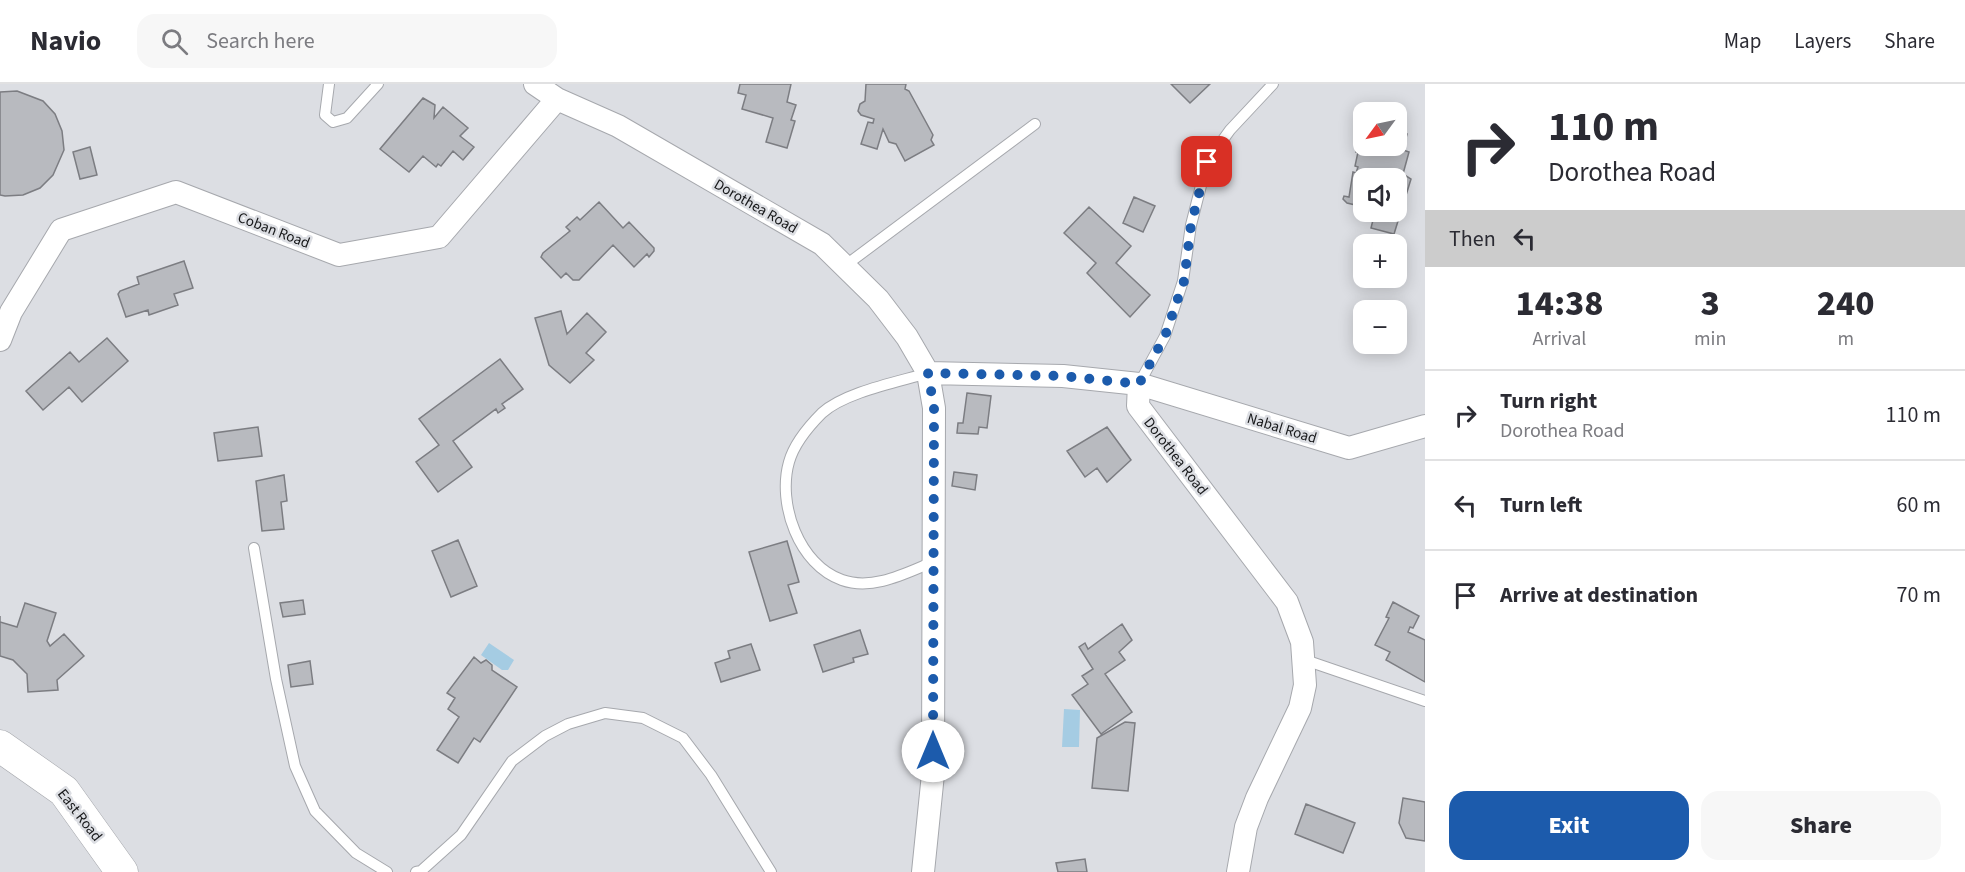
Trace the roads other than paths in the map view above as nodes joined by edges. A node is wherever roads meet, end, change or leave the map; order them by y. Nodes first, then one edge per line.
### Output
1 (329, 84) edge
2 (378, 84) edge
3 (535, 84) edge
4 (1273, 84) edge
5 (557, 99) junction
6 (1035, 124) dead end
7 (846, 265) junction
8 (0, 340) edge
9 (928, 373) junction
10 (1139, 384) junction
11 (1425, 426) edge
12 (254, 548) dead end
13 (933, 562) junction
14 (1305, 660) junction
15 (1425, 701) edge
16 (0, 746) edge
17 (122, 872) edge
18 (387, 872) edge
19 (416, 872) edge
20 (771, 872) edge
21 (923, 872) edge
22 (1238, 872) edge

1 - 2 lane
3 - 5 street, Dorothea Road
4 - 10 lane
5 - 7 street, Dorothea Road
5 - 8 street, Coban Road
6 - 7 lane
7 - 9 street, Dorothea Road
9 - 10 street
9 - 13 street
9 - 13 lane
10 - 11 street, Nabal Road
10 - 14 street, Dorothea Road
12 - 18 lane
13 - 21 street
14 - 15 lane
14 - 22 street, Dorothea Road
16 - 17 street, East Road
19 - 20 lane

